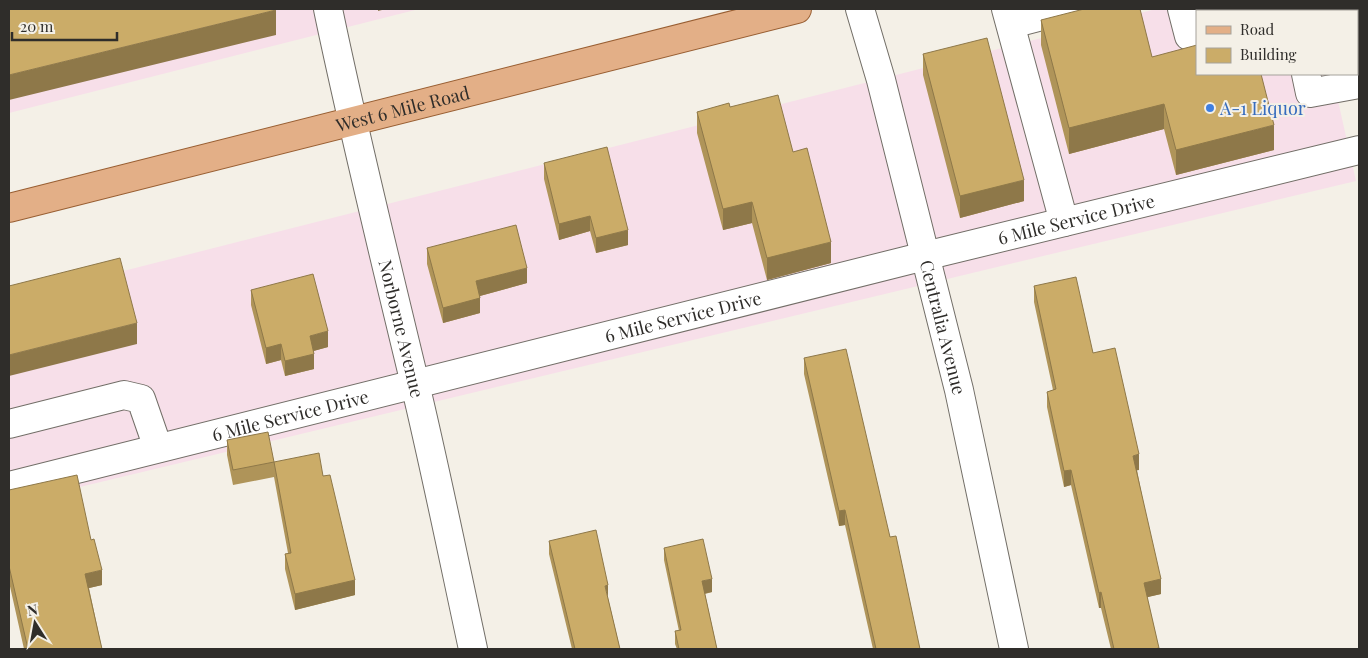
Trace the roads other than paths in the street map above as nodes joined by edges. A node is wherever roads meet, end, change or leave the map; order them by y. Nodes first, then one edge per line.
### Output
1 (328, 9) edge
2 (797, 9) edge
3 (860, 9) edge
4 (1069, 9) edge
5 (1182, 9) edge
6 (1008, 16) edge
7 (1196, 34) edge
8 (1306, 75) edge
9 (1359, 84) edge
10 (354, 120) junction
11 (1359, 150) edge
12 (9, 208) edge
13 (1064, 222) junction
14 (925, 256) junction
15 (415, 385) junction
16 (9, 424) edge
17 (158, 448) junction
18 (9, 486) edge
19 (473, 649) edge
20 (1014, 649) edge

1 - 10 street, Norborne Avenue
2 - 10 main road, West 6 Mile Road
3 - 14 street, Centralia Avenue
4 - 6 street
5 - 7 street
6 - 13 street
8 - 9 street
10 - 12 main road, West 6 Mile Road
10 - 15 street, Norborne Avenue
11 - 13 street, 6 Mile Service Drive
13 - 14 street, 6 Mile Service Drive
14 - 15 street, 6 Mile Service Drive
14 - 20 street, Centralia Avenue
15 - 17 street, 6 Mile Service Drive
15 - 19 street, Norborne Avenue
16 - 17 street
17 - 18 street, 6 Mile Service Drive

